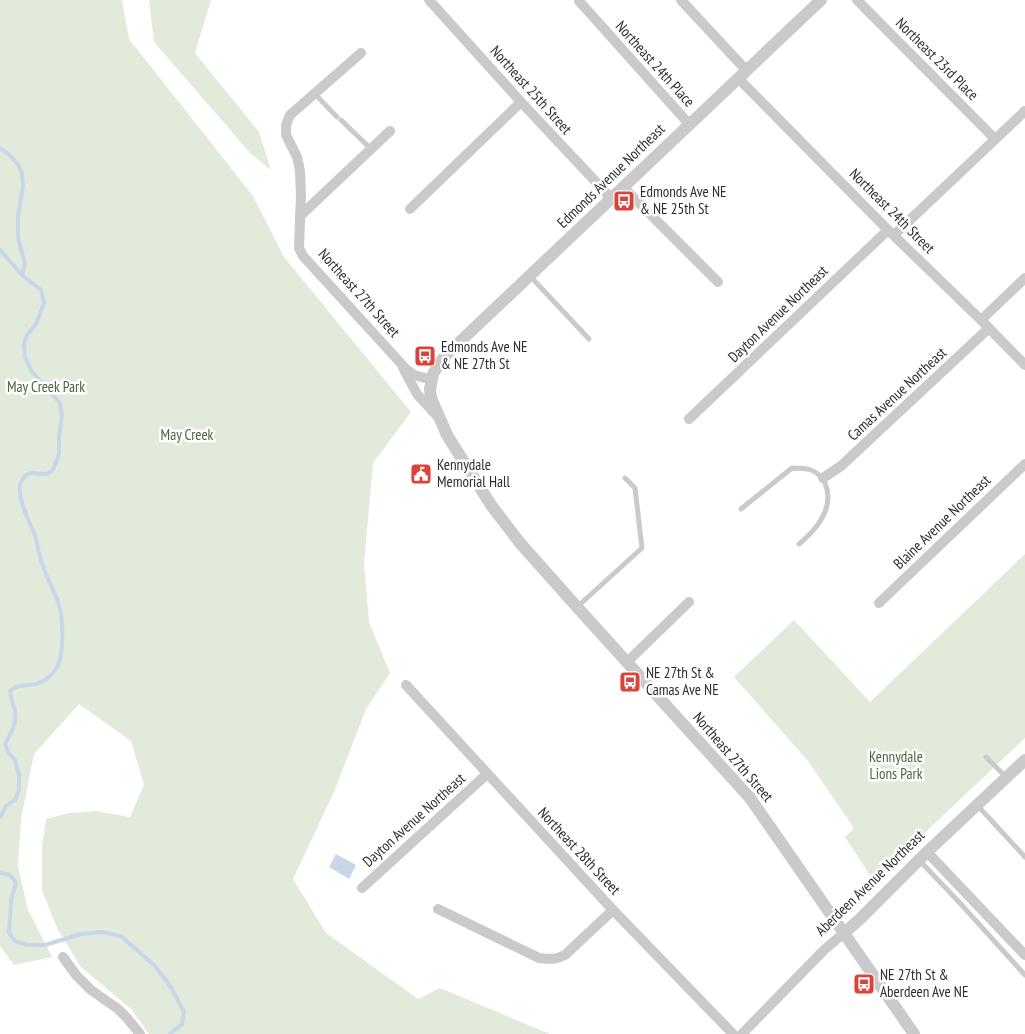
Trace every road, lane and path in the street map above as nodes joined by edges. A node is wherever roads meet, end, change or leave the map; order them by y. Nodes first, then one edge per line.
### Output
1 (429, 0) edge
2 (681, 0) edge
3 (821, 0) edge
4 (857, 0) edge
5 (579, 1) edge
6 (361, 53) dead end
7 (742, 74) junction
8 (315, 93) junction
9 (521, 102) junction
10 (1025, 111) edge
11 (689, 124) junction
12 (390, 131) dead end
13 (995, 138) junction
14 (371, 149) junction
15 (623, 187) junction
16 (611, 198) junction
17 (410, 209) dead end
18 (300, 216) junction
19 (891, 233) junction
20 (530, 275) junction
21 (1025, 278) edge
22 (718, 282) dead end
23 (981, 320) junction
24 (989, 328) junction
25 (588, 339) dead end
26 (400, 363) junction
27 (1025, 364) edge
28 (432, 380) junction
29 (440, 419) junction
30 (689, 419) dead end
31 (1025, 464) edge
32 (624, 478) dead end
33 (823, 478) junction
34 (741, 509) dead end
35 (799, 544) dead end
36 (689, 602) dead end
37 (879, 603) dead end
38 (577, 607) junction
39 (627, 662) junction
40 (406, 685) dead end
41 (986, 757) dead end
42 (1025, 760) edge
43 (487, 774) junction
44 (1006, 778) junction
45 (977, 805) junction
46 (922, 856) junction
47 (1025, 857) edge
48 (362, 888) dead end
49 (438, 910) dead end
50 (613, 910) junction
51 (844, 933) junction
52 (1025, 955) edge
53 (62, 958) dead end
54 (1025, 976) edge
55 (140, 1034) edge
56 (733, 1034) edge
57 (742, 1034) edge
58 (914, 1034) edge

1 - 9 street, Northeast 25th Street
2 - 7 street, Northeast 24th Street
3 - 7 street, Edmonds Avenue Northeast
4 - 13 street, Northeast 23rd Place
5 - 11 street, Northeast 24th Place
6 - 8 street
7 - 11 street, Edmonds Avenue Northeast
7 - 19 street, Northeast 24th Street
8 - 14 lane
8 - 18 street, Northeast 27th Street
9 - 16 street, Northeast 25th Street
9 - 17 street
10 - 13 street, Dayton Avenue Northeast
11 - 15 street, Edmonds Avenue Northeast
12 - 14 street
13 - 19 street, Dayton Avenue Northeast
14 - 18 street
15 - 16 street, Edmonds Avenue Northeast
15 - 22 street
16 - 20 street, Edmonds Avenue Northeast
18 - 26 street, Northeast 27th Street
19 - 23 street, Northeast 24th Street
19 - 30 street, Dayton Avenue Northeast
20 - 25 lane
20 - 28 street, Edmonds Avenue Northeast
21 - 23 street
23 - 24 street, Northeast 24th Street
24 - 27 street, Northeast 24th Street
24 - 33 street, Camas Avenue Northeast
26 - 28 street, Northeast 27th Street
26 - 29 street, Northeast 27th Street
28 - 29 street, Northeast 27th Street
29 - 38 street, Northeast 27th Street
31 - 37 street, Blaine Avenue Northeast
32 - 38 lane
33 - 34 lane
33 - 35 lane
36 - 39 street
38 - 39 street, Northeast 27th Street
39 - 51 street, Northeast 27th Street
40 - 43 street, Northeast 28th Street
41 - 44 lane
42 - 44 street, Aberdeen Avenue Northeast
43 - 48 street, Dayton Avenue Northeast
43 - 50 street, Northeast 28th Street
44 - 45 street, Aberdeen Avenue Northeast
45 - 46 street, Aberdeen Avenue Northeast
45 - 47 lane
46 - 51 street, Aberdeen Avenue Northeast
46 - 52 street
46 - 54 lane
49 - 50 street
50 - 56 street, Northeast 28th Street
51 - 57 street, Aberdeen Avenue Northeast
51 - 58 street, Northeast 27th Street
53 - 55 street

